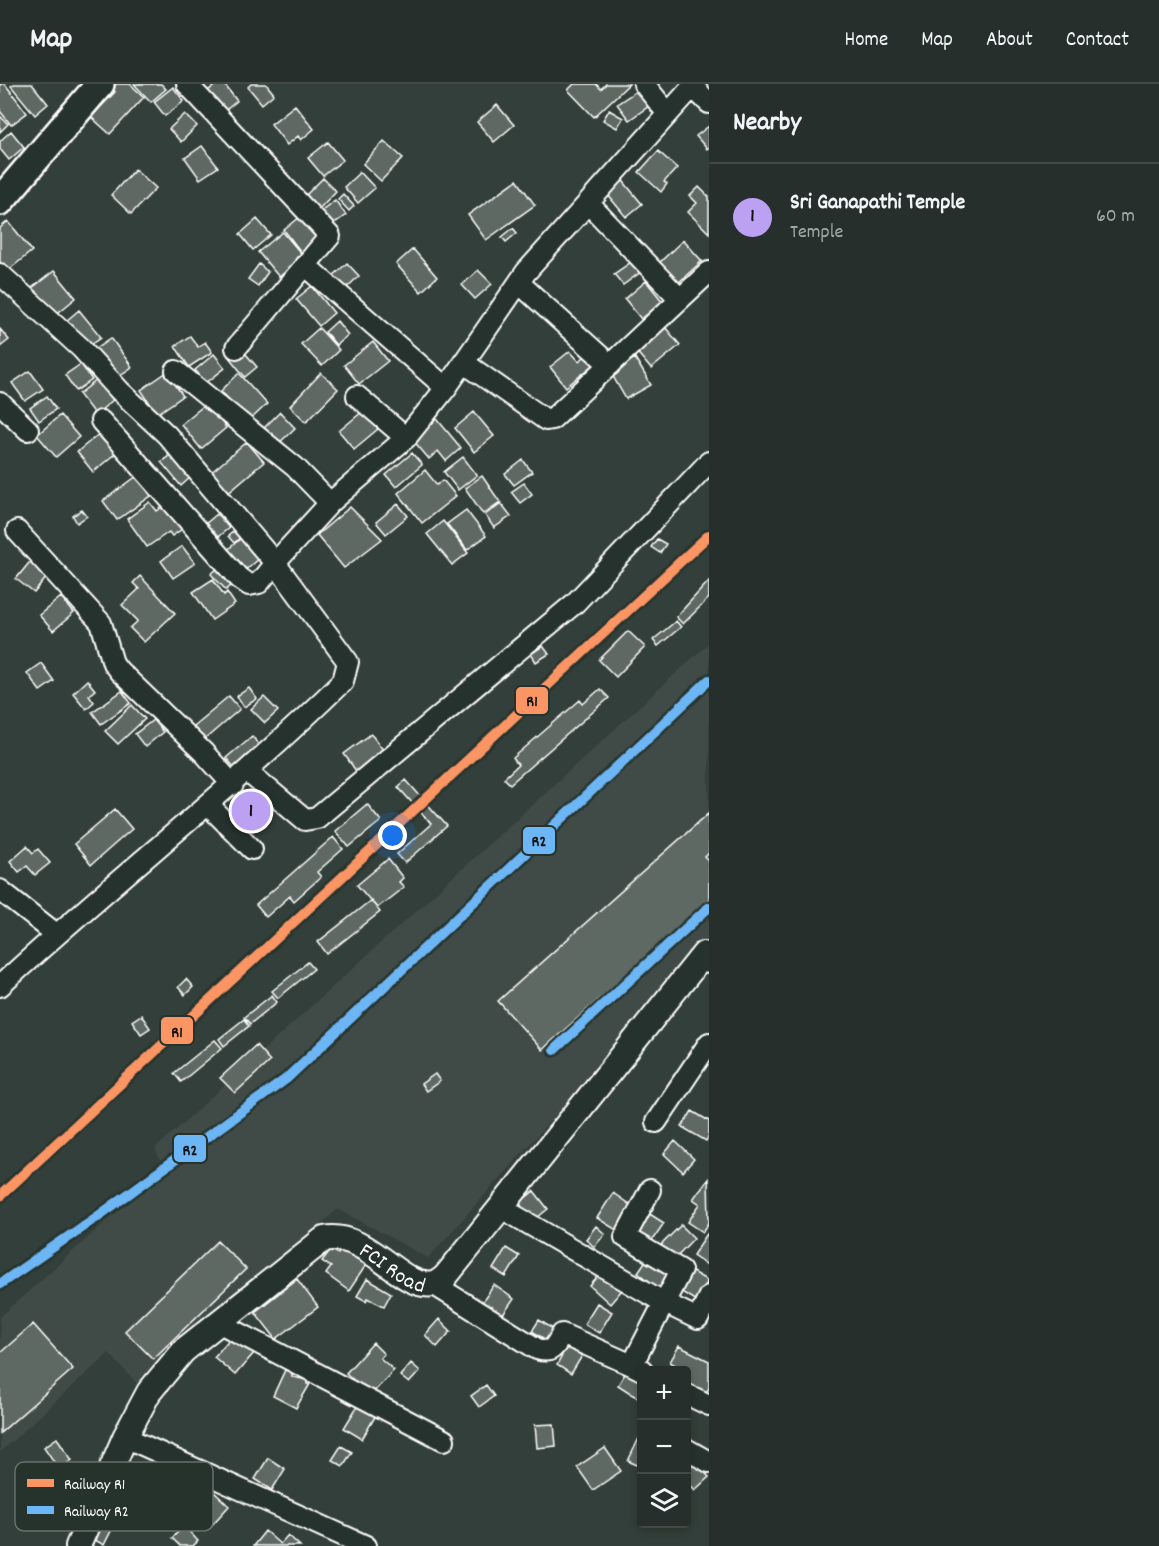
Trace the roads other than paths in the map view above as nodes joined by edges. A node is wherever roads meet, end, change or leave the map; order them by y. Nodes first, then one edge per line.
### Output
1 (187, 84) edge
2 (644, 84) edge
3 (694, 85) edge
4 (95, 86) edge
5 (709, 103) edge
6 (668, 114) junction
7 (0, 201) edge
8 (588, 203) junction
9 (305, 265) junction
10 (709, 272) edge
11 (0, 274) edge
12 (519, 283) junction
13 (680, 299) junction
14 (236, 348) dead end
15 (464, 362) junction
16 (610, 365) junction
17 (176, 371) dead end
18 (446, 388) junction
19 (357, 396) dead end
20 (0, 403) edge
21 (101, 421) dead end
22 (28, 430) dead end
23 (406, 438) junction
24 (709, 462) edge
25 (330, 503) junction
26 (17, 531) dead end
27 (275, 563) junction
28 (248, 771) junction
29 (233, 785) junction
30 (209, 806) junction
31 (252, 849) dead end
32 (0, 890) edge
33 (56, 934) junction
34 (709, 961) edge
35 (0, 986) edge
36 (709, 1043) edge
37 (656, 1122) dead end
38 (650, 1190) dead end
39 (500, 1208) junction
40 (434, 1284) junction
41 (709, 1296) edge
42 (663, 1302) junction
43 (218, 1322) junction
44 (638, 1366) edge
45 (637, 1368) edge
46 (691, 1396) edge
47 (709, 1406) edge
48 (125, 1437) junction
49 (444, 1440) dead end
50 (691, 1451) edge
51 (116, 1462) edge
52 (180, 1462) edge
53 (709, 1462) edge
54 (213, 1477) edge
55 (366, 1546) edge

1 - 9 street
2 - 6 street
3 - 5 street
3 - 6 street
4 - 7 main road
6 - 8 street
8 - 12 street
8 - 13 street
9 - 14 street
9 - 18 street
10 - 13 street
11 - 27 street
12 - 15 street
12 - 16 street
13 - 16 street
15 - 16 street
15 - 18 street
17 - 25 street
18 - 23 street
19 - 23 street
20 - 22 street
21 - 27 street
23 - 25 street
24 - 28 street
25 - 27 street
26 - 29 street
27 - 28 street
28 - 29 street
29 - 30 street
30 - 31 street
30 - 33 street
32 - 33 street
33 - 35 street
34 - 39 street, FCI Road
36 - 37 street
38 - 42 street
39 - 40 street, FCI Road
39 - 42 street
40 - 43 street, FCI Road
40 - 45 street
41 - 42 street
42 - 44 street
43 - 48 street, FCI Road
43 - 49 street
46 - 47 street
48 - 51 street, FCI Road
48 - 52 street
50 - 53 street
54 - 55 street

